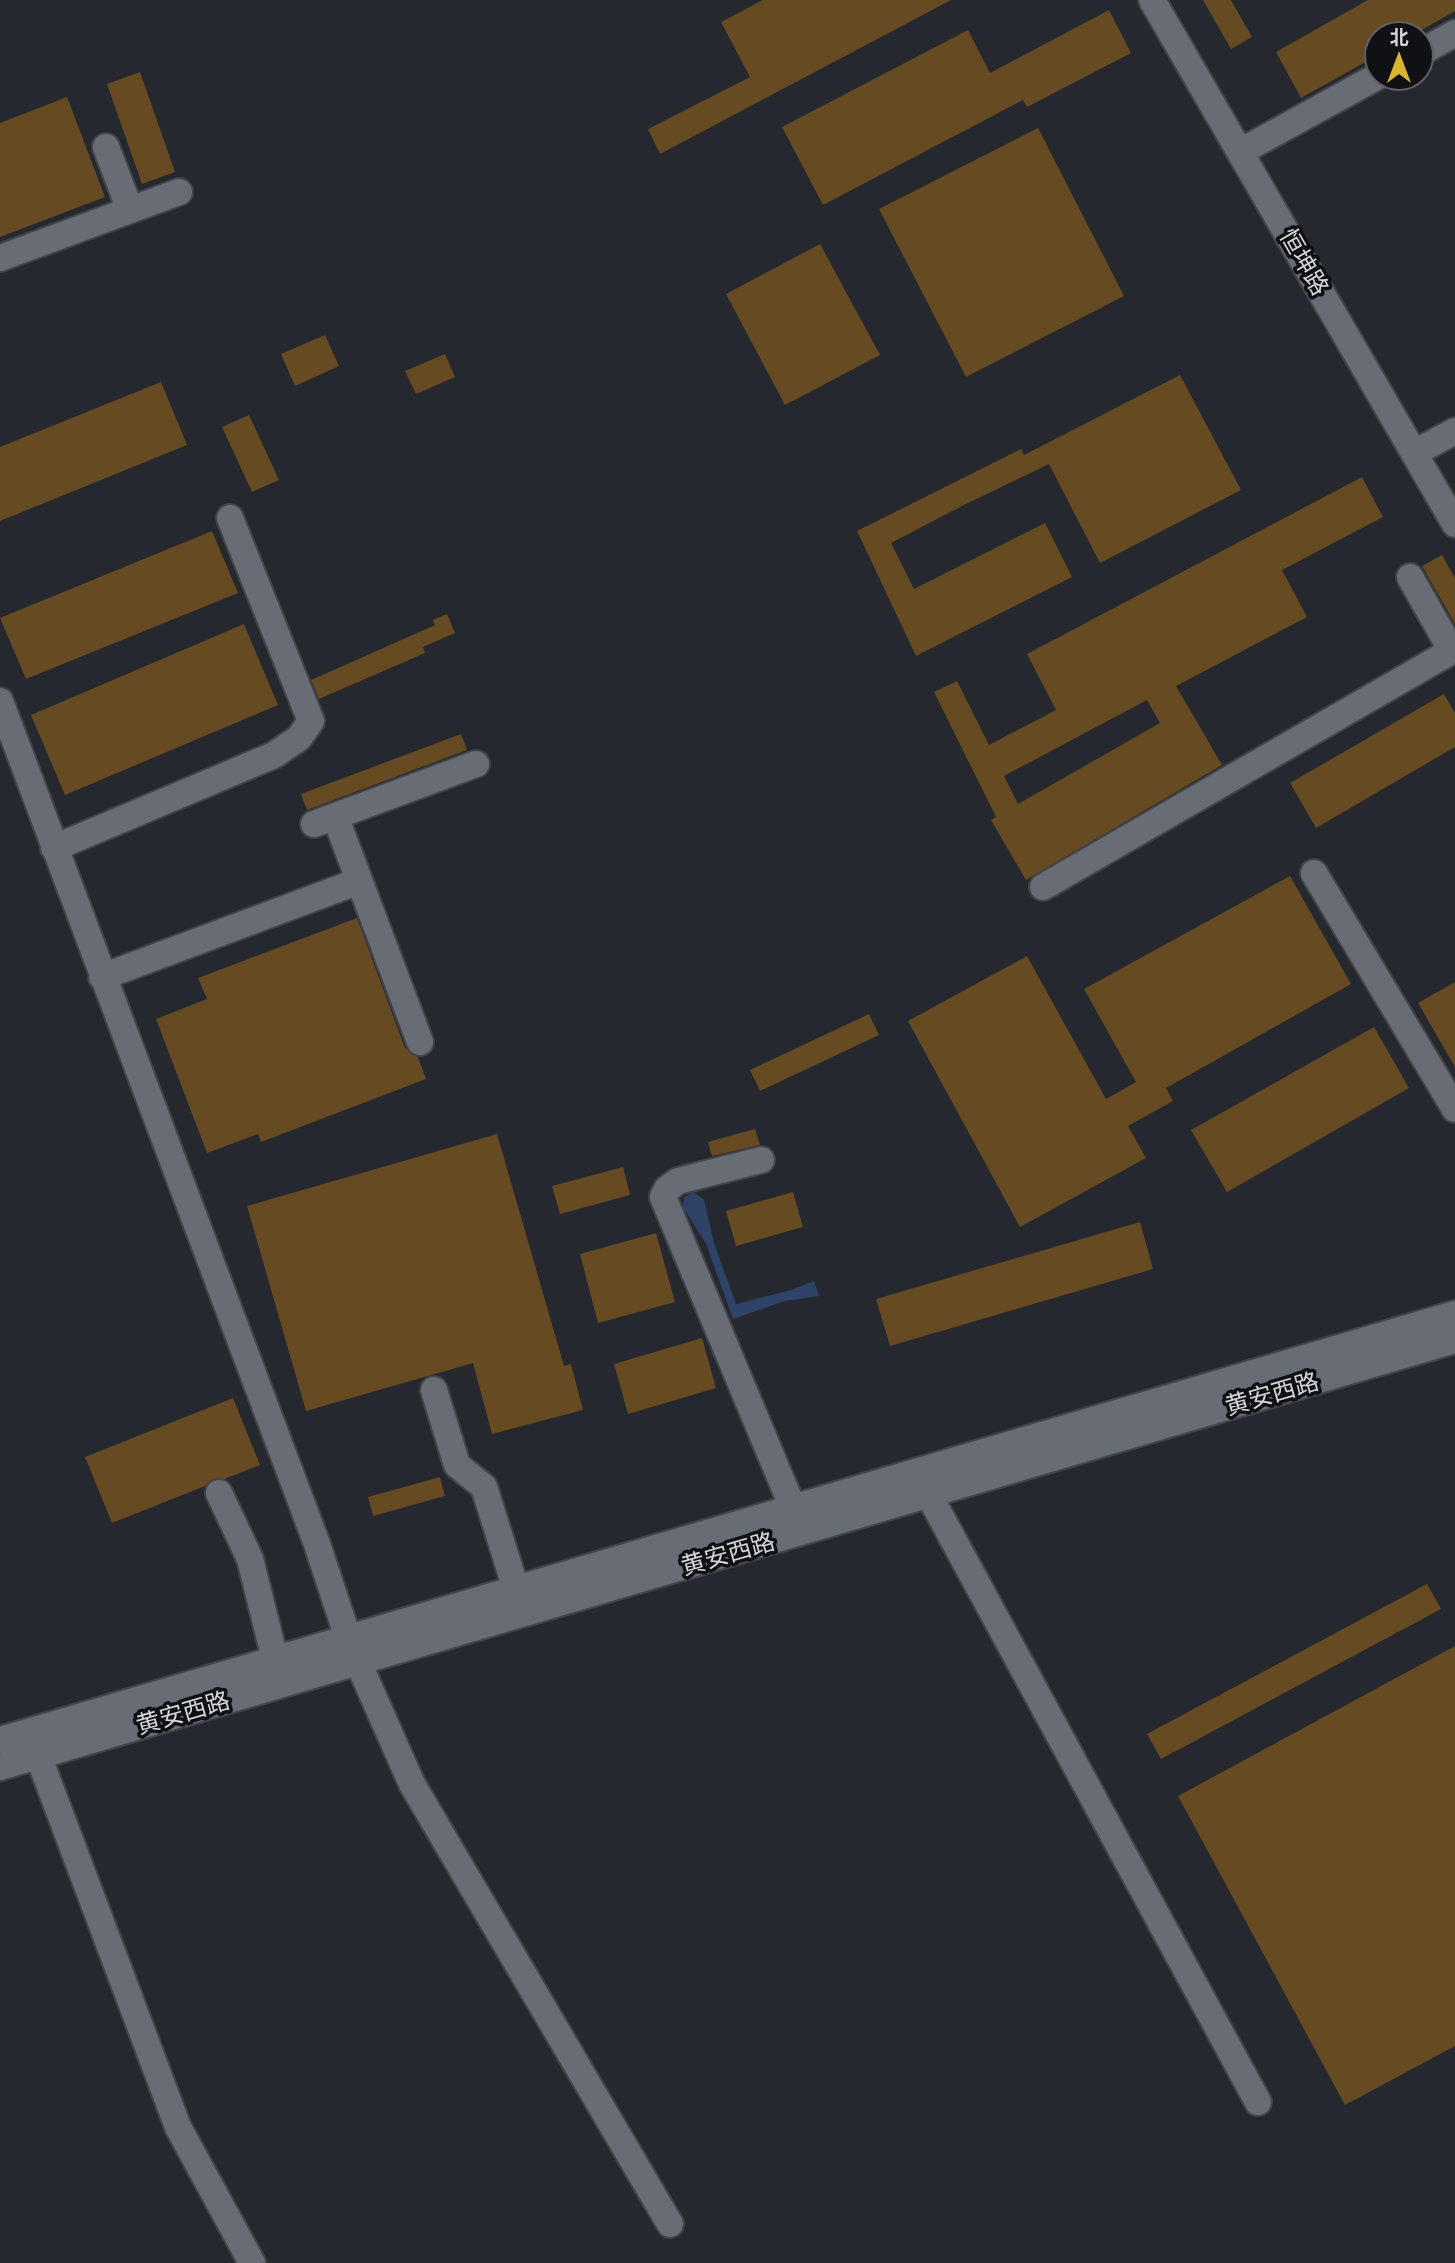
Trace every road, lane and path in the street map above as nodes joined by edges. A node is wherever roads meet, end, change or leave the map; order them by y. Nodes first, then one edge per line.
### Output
1 (1152, 0) edge
2 (1455, 33) edge
3 (1434, 45) edge
4 (1364, 84) edge
5 (106, 147) dead end
6 (1240, 152) junction
7 (179, 192) dead end
8 (130, 210) junction
9 (0, 258) edge
10 (1455, 431) edge
11 (1414, 453) junction
12 (230, 518) dead end
13 (1455, 524) edge
14 (1410, 577) dead end
15 (1453, 650) edge
16 (0, 701) edge
17 (476, 764) dead end
18 (54, 848) junction
19 (1314, 873) dead end
20 (359, 881) junction
21 (1043, 887) dead end
22 (102, 977) junction
23 (420, 1042) dead end
24 (1455, 1109) edge
25 (761, 1160) dead end
26 (1455, 1314) edge
27 (1455, 1340) edge
28 (434, 1390) dead end
29 (219, 1493) dead end
30 (929, 1495) junction
31 (793, 1508) junction
32 (516, 1589) junction
33 (353, 1650) junction
34 (275, 1659) junction
35 (0, 1740) edge
36 (38, 1755) junction
37 (0, 1767) edge
38 (1258, 2102) dead end
39 (670, 2224) dead end
40 (252, 2263) edge

1 - 6 street, 恒坤路
2 - 3 street
4 - 6 street
5 - 8 street
6 - 11 street, 恒坤路
7 - 8 street
8 - 9 street
10 - 11 street
11 - 13 street, 恒坤路
12 - 18 street
14 - 15 street
15 - 21 street
16 - 18 street
17 - 20 street
18 - 22 street
19 - 24 street
20 - 22 street
20 - 23 street
22 - 33 street
25 - 31 street
26 - 31 street, 黄安西路
27 - 30 street, 黄安西路
28 - 32 street
29 - 34 street
30 - 33 street, 黄安西路
30 - 38 street
31 - 32 street, 黄安西路
32 - 33 street, 黄安西路
33 - 34 street, 黄安西路
33 - 36 street, 黄安西路
33 - 39 street
34 - 35 street, 黄安西路
36 - 37 street, 黄安西路
36 - 40 street

